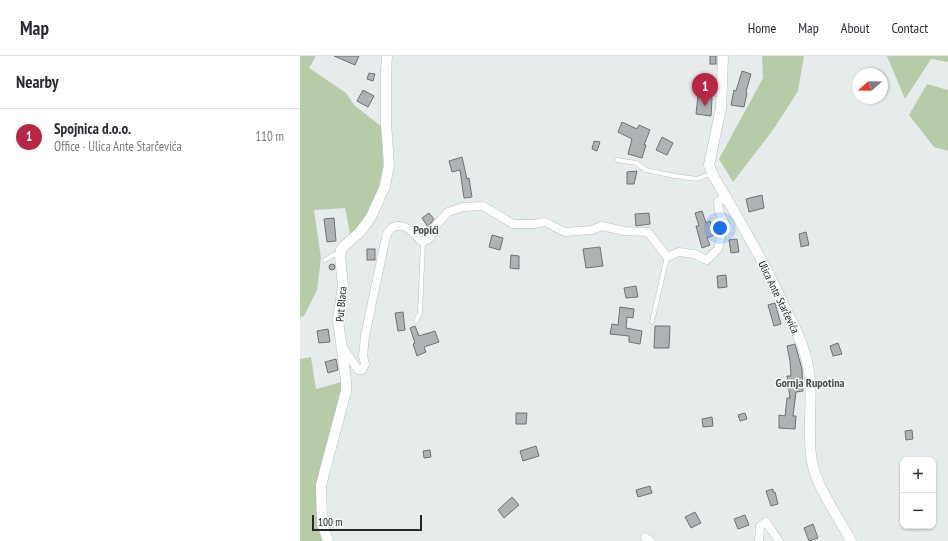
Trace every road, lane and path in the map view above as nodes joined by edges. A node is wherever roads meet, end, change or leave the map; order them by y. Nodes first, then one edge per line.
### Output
1 (387, 56) edge
2 (723, 56) edge
3 (617, 160) dead end
4 (712, 173) junction
5 (726, 197) junction
6 (424, 242) junction
7 (341, 250) junction
8 (667, 257) junction
9 (324, 260) dead end
10 (416, 321) dead end
11 (652, 322) dead end
12 (340, 343) junction
13 (848, 538) edge
14 (328, 541) edge
15 (759, 541) edge
16 (779, 541) edge

1 - 7 street
2 - 4 street, Ulica Ante Starčevića
3 - 4 lane
4 - 5 street, Ulica Ante Starčevića
5 - 8 street
5 - 13 street, Ulica Ante Starčevića
6 - 8 street
6 - 10 lane
6 - 12 street
7 - 9 lane
7 - 12 street, Put Blaca
8 - 11 lane
12 - 14 street, Put Blaca
15 - 16 street

